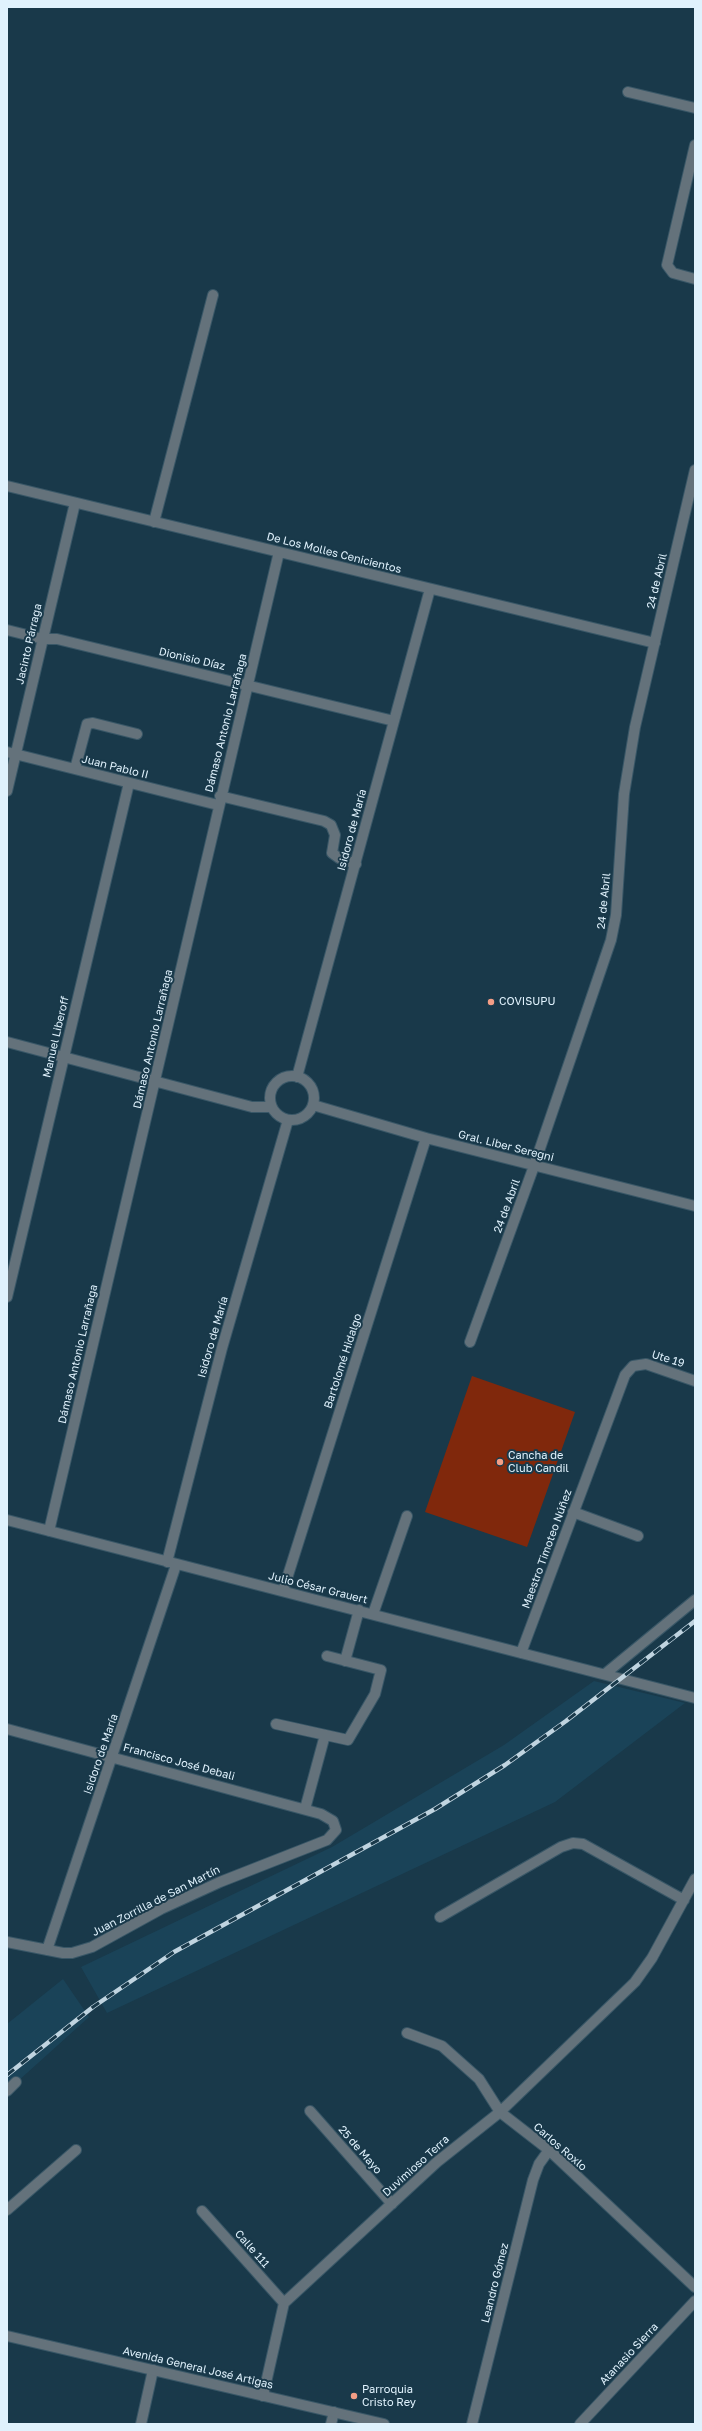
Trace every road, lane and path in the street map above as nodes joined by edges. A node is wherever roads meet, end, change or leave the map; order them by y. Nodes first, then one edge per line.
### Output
1 (628, 92) dead end
2 (695, 108) edge
3 (695, 145) edge
4 (695, 279) edge
5 (213, 295) dead end
6 (695, 470) edge
7 (7, 486) edge
8 (693, 487) edge
9 (75, 503) junction
10 (154, 522) junction
11 (279, 552) junction
12 (430, 589) junction
13 (7, 630) edge
14 (43, 639) junction
15 (655, 643) junction
16 (248, 685) junction
17 (394, 721) junction
18 (137, 734) dead end
19 (11, 753) edge
20 (75, 769) junction
21 (129, 783) junction
22 (7, 791) edge
23 (219, 800) junction
24 (356, 864) junction
25 (7, 1042) edge
26 (64, 1058) junction
27 (297, 1077) junction
28 (156, 1082) junction
29 (272, 1106) junction
30 (313, 1106) junction
31 (288, 1120) junction
32 (426, 1138) junction
33 (534, 1166) junction
34 (695, 1206) edge
35 (9, 1278) edge
36 (7, 1297) edge
37 (470, 1342) dead end
38 (633, 1366) joint
39 (695, 1381) edge
40 (574, 1512) junction
41 (407, 1516) dead end
42 (7, 1520) edge
43 (49, 1531) junction
44 (638, 1536) dead end
45 (171, 1563) junction
46 (283, 1591) junction
47 (695, 1600) edge
48 (359, 1610) junction
49 (373, 1614) junction
50 (521, 1654) junction
51 (327, 1656) dead end
52 (345, 1661) junction
53 (605, 1674) junction
54 (695, 1698) edge
55 (276, 1724) dead end
56 (7, 1729) edge
57 (325, 1735) junction
58 (113, 1757) junction
59 (305, 1809) junction
60 (336, 1830) joint
61 (695, 1880) edge
62 (684, 1900) junction
63 (440, 1917) dead end
64 (7, 1942) edge
65 (46, 1950) junction
66 (407, 2033) dead end
67 (16, 2082) dead end
68 (7, 2091) edge
69 (310, 2111) dead end
70 (500, 2112) junction
71 (76, 2150) dead end
72 (549, 2150) junction
73 (392, 2204) junction
74 (7, 2210) edge
75 (202, 2211) dead end
76 (695, 2287) edge
77 (695, 2301) edge
78 (284, 2303) junction
79 (7, 2336) edge
80 (153, 2370) junction
81 (263, 2396) junction
82 (334, 2412) junction
83 (141, 2424) edge
84 (331, 2424) edge
85 (384, 2424) edge
86 (472, 2424) edge
87 (580, 2424) edge

1 - 2 street
3 - 4 street
5 - 10 street
6 - 8 street, 24 de Abril
7 - 9 street, De Los Molles Cenicientos
8 - 15 street, 24 de Abril
9 - 10 street, De Los Molles Cenicientos
9 - 14 street, Jacinto Párraga
10 - 11 street, De Los Molles Cenicientos
11 - 12 street, De Los Molles Cenicientos
11 - 16 street, Dámaso Antonio Larrañaga
12 - 15 street, De Los Molles Cenicientos
12 - 17 street, Isidoro de María
13 - 14 street, Dionisio Díaz
14 - 16 street, Dionisio Díaz
14 - 19 street, Jacinto Párraga
15 - 33 street, 24 de Abril
16 - 17 street, Dionisio Díaz
16 - 23 street, Dámaso Antonio Larrañaga
17 - 24 street, Isidoro de María
18 - 20 street
19 - 20 street, Juan Pablo II
19 - 22 street, Jacinto Párraga
20 - 21 street, Juan Pablo II
21 - 23 street, Juan Pablo II
21 - 26 street, Manuel Liberoff
23 - 24 street, Juan Pablo II
23 - 28 street, Dámaso Antonio Larrañaga
24 - 27 street, Isidoro de María
25 - 26 street
26 - 28 street
26 - 35 street, Manuel Liberoff
27 - 29 street
27 - 30 street
28 - 29 street
28 - 43 street, Dámaso Antonio Larrañaga
29 - 31 street
30 - 31 street
30 - 32 street, Gral. Liber Seregni
31 - 45 street, Isidoro de María
32 - 33 street, Gral. Liber Seregni
32 - 46 street, Bartolomé Hidalgo
33 - 34 street, Gral. Liber Seregni
33 - 37 street, 24 de Abril
35 - 36 street, Manuel Liberoff
38 - 39 street, Ute 19
38 - 40 street, Maestro Timoteo Núñez
40 - 44 street
40 - 50 street, Maestro Timoteo Núñez
41 - 49 street
42 - 43 street, Julio César Grauert
43 - 45 street, Julio César Grauert
45 - 46 street, Julio César Grauert
45 - 58 street, Isidoro de María
46 - 48 street, Julio César Grauert
47 - 53 street
48 - 49 street, Julio César Grauert
48 - 52 street
49 - 50 street, Julio César Grauert
50 - 53 street, Julio César Grauert
51 - 52 street
52 - 57 street
53 - 54 street, Julio César Grauert
55 - 57 street
56 - 58 street, Francisco José Debali
57 - 59 street
58 - 59 street, Francisco José Debali
58 - 65 street, Isidoro de María
59 - 60 street, Francisco José Debali
60 - 65 street, Juan Zorrilla de San Martín
61 - 62 street, Duvimioso Terra
62 - 63 street
62 - 70 street, Duvimioso Terra
64 - 65 street, Juan Zorrilla de San Martín
66 - 70 street, Carlos Roxlo
67 - 68 street
69 - 73 street, 25 de Mayo
70 - 72 street, Carlos Roxlo
70 - 73 street, Duvimioso Terra
71 - 74 street
72 - 76 street, Carlos Roxlo
72 - 86 street, Leandro Gómez
73 - 78 street, Duvimioso Terra
75 - 78 street, Calle 111
77 - 87 street, Atanasio Sierra
78 - 81 street
79 - 80 street, Avenida General José Artigas
80 - 81 street, Avenida General José Artigas
80 - 83 street
81 - 82 street, Avenida General José Artigas
82 - 84 street
82 - 85 street, Avenida General José Artigas

